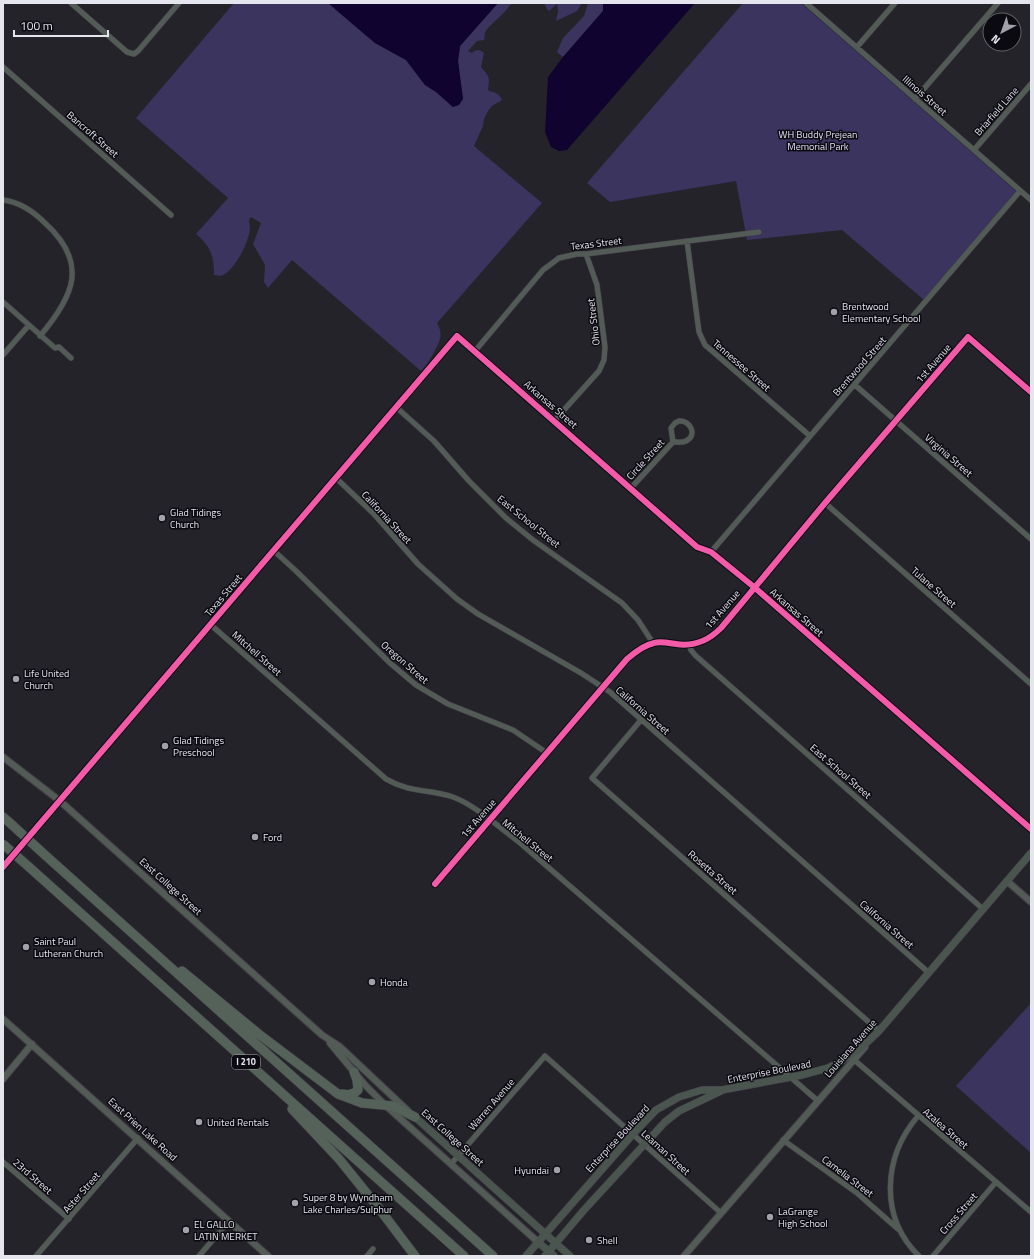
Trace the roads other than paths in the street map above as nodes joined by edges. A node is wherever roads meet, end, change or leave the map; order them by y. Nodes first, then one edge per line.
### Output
1 (71, 3) edge
2 (179, 3) edge
3 (806, 3) edge
4 (895, 3) edge
5 (998, 3) edge
6 (857, 47) junction
7 (3, 67) edge
8 (1031, 84) edge
9 (915, 99) junction
10 (974, 150) junction
11 (1020, 191) junction
12 (3, 200) edge
13 (1031, 200) edge
14 (171, 215) dead end
15 (759, 232) dead end
16 (687, 241) junction
17 (586, 254) junction
18 (3, 302) edge
19 (29, 325) junction
20 (40, 336) junction
21 (457, 336) joint
22 (474, 351) junction
23 (3, 355) edge
24 (71, 358) dead end
25 (854, 385) junction
26 (1031, 392) edge
27 (396, 408) junction
28 (554, 421) junction
29 (896, 421) junction
30 (810, 436) junction
31 (672, 442) junction
32 (336, 478) junction
33 (631, 488) junction
34 (825, 504) junction
35 (1031, 539) edge
36 (274, 551) junction
37 (711, 552) junction
38 (754, 587) junction
39 (211, 625) junction
40 (653, 643) junction
41 (689, 645) junction
42 (1031, 684) edge
43 (603, 687) junction
44 (641, 720) junction
45 (547, 753) junction
46 (3, 757) edge
47 (60, 800) junction
48 (3, 817) edge
49 (490, 820) junction
50 (1031, 830) edge
51 (3, 844) edge
52 (1031, 853) edge
53 (3, 867) edge
54 (1007, 881) junction
55 (435, 884) dead end
56 (1031, 902) edge
57 (983, 910) junction
58 (145, 945) junction
59 (928, 972) junction
60 (3, 1018) edge
61 (879, 1031) junction
62 (322, 1035) junction
63 (32, 1044) junction
64 (545, 1056) joint
65 (852, 1058) junction
66 (254, 1069) junction
67 (354, 1072) junction
68 (791, 1077) junction
69 (3, 1079) edge
70 (722, 1090) junction
71 (338, 1094) junction
72 (818, 1101) junction
73 (385, 1105) junction
74 (918, 1116) junction
75 (415, 1117) junction
76 (632, 1134) junction
77 (138, 1138) junction
78 (784, 1140) junction
79 (645, 1144) junction
80 (459, 1155) junction
81 (3, 1162) edge
82 (451, 1164) junction
83 (996, 1182) junction
84 (1031, 1212) edge
85 (722, 1213) junction
86 (69, 1219) junction
87 (229, 1221) junction
88 (899, 1229) junction
89 (545, 1233) junction
90 (538, 1242) junction
91 (556, 1243) junction
92 (373, 1250) dead end
93 (413, 1254) edge
94 (549, 1255) edge
95 (36, 1256) edge
96 (199, 1256) edge
97 (268, 1256) edge
98 (367, 1256) edge
99 (464, 1256) edge
100 (494, 1256) edge
101 (526, 1256) edge
102 (570, 1256) edge
103 (684, 1256) edge
104 (920, 1256) edge
105 (933, 1256) edge

1 - 2 street
3 - 6 street, Illinois Street
4 - 6 street
5 - 9 street
6 - 9 street, Illinois Street
7 - 14 street, Bancroft Street
8 - 10 street, Briarfield Lane
9 - 10 street, Illinois Street
10 - 11 street, Illinois Street
11 - 13 street, Illinois Street
11 - 25 street, Brentwood Street
12 - 20 street
15 - 16 street, Texas Street
16 - 17 street, Texas Street
16 - 30 street, Tennessee Street
17 - 22 street, Texas Street
17 - 28 street, Ohio Street
18 - 19 street
19 - 20 street
19 - 23 street
20 - 24 street
21 - 22 street, Arkansas Street
21 - 27 street, Texas Street
22 - 28 street, Arkansas Street
25 - 29 street, Virginia Street
25 - 30 street, Brentwood Street
26 - 29 street, 1st Avenue
27 - 32 street, Texas Street
27 - 40 street, East School Street
28 - 33 street, Arkansas Street
29 - 34 street, 1st Avenue
29 - 35 street, Virginia Street
30 - 37 street, Brentwood Street
31 - 31 street, Circle Street
31 - 33 street, Circle Street
32 - 36 street, Texas Street
32 - 43 street, California Street
33 - 37 street, Arkansas Street
34 - 38 street, 1st Avenue
34 - 42 street, Tulane Street
36 - 39 street, Texas Street
36 - 45 street, Oregon Street
37 - 38 street, Arkansas Street
38 - 41 street, 1st Avenue
38 - 50 street, Arkansas Street
39 - 47 street, Texas Street
39 - 49 street, Mitchell Street
40 - 41 street, 1st Avenue
40 - 43 street, 1st Avenue
41 - 57 street, East School Street
43 - 44 street, California Street
43 - 45 street, 1st Avenue
44 - 59 street, California Street
44 - 61 street, Rosetta Street
45 - 49 street, 1st Avenue
46 - 47 street, East College Street
47 - 53 street, Texas Street
47 - 62 street, East College Street
48 - 58 highway, I 210, bridge
49 - 55 street, 1st Avenue
49 - 68 street, Mitchell Street
51 - 66 highway, I 210, bridge
52 - 54 main road, Louisiana Avenue
54 - 56 street
54 - 57 main road, Louisiana Avenue
57 - 59 main road, Louisiana Avenue
58 - 71 highway
58 - 100 highway, I 210
59 - 61 main road, Louisiana Avenue
60 - 63 street, East Prien Lake Road
61 - 65 main road, Enterprise Boulevad
62 - 67 street, East College Street
62 - 75 street, East College Street
63 - 69 street
63 - 77 street, East Prien Lake Road
64 - 76 street, Leaman Street
64 - 80 street, Warren Avenue
65 - 68 main road, Enterprise Boulevad
65 - 72 street, Louisiana Avenue
65 - 74 street, Azalea Street
66 - 93 highway
66 - 99 highway, I 210
67 - 71 highway
67 - 73 street, East College Street
68 - 70 main road, Enterprise Boulevad
68 - 72 street, Mitchell Street
70 - 76 main road, Enterprise Boulevard
70 - 79 main road
71 - 73 highway
72 - 78 street, Louisiana Avenue
73 - 75 highway
73 - 82 street, East College Street
74 - 83 street, Azalea Street
74 - 88 street
75 - 80 main road, East College Street
76 - 79 street, Leaman Street
76 - 89 main road, Enterprise Boulevard
77 - 86 street, Aster Street
77 - 87 street, East Prien Lake Road
78 - 85 street, Louisiana Avenue
78 - 88 street, Camelia Street
79 - 85 street, Leaman Street
79 - 91 main road
80 - 82 street, Warren Avenue
80 - 89 main road, East College Street
81 - 86 street, 23rd Street
82 - 90 street, East College Street
83 - 84 street, Azalea Street
83 - 105 street, Cross Street
85 - 103 street, Louisiana Avenue
86 - 95 street, Aster Street
87 - 96 street
87 - 97 street, East Prien Lake Road
88 - 104 street
89 - 90 main road, Enterprise Boulevard
89 - 91 main road, East College Street
90 - 94 main road, East College Street
90 - 101 main road, Enterprise Boulevard
91 - 94 main road
91 - 102 main road, East College Street
92 - 98 street

